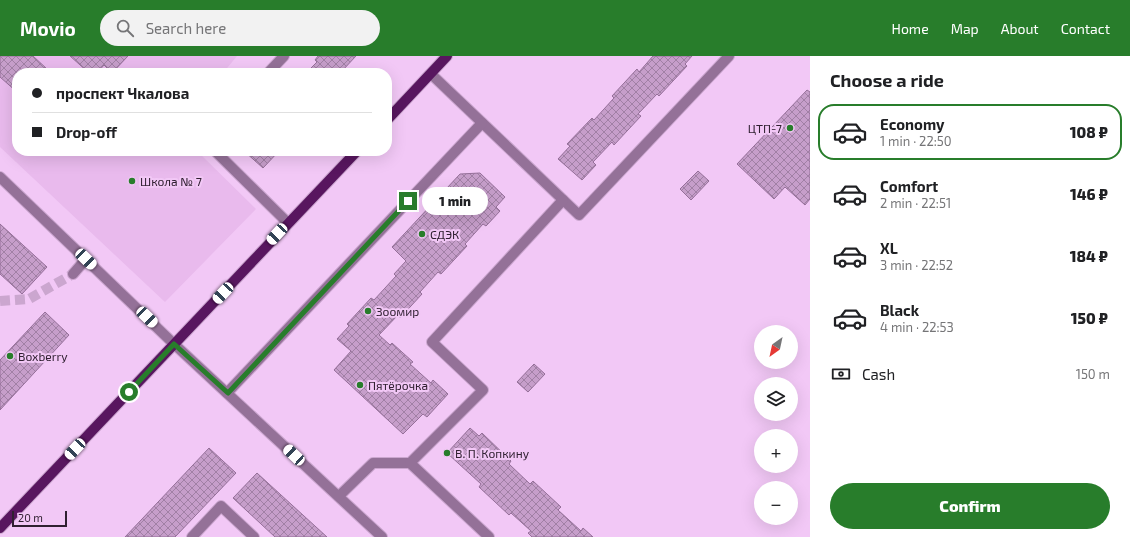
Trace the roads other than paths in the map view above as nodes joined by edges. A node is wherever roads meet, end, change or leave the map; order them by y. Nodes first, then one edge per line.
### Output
1 (284, 56) edge
2 (448, 56) edge
3 (729, 56) edge
4 (273, 68) edge
5 (431, 74) junction
6 (392, 115) edge
7 (482, 122) junction
8 (220, 156) edge
9 (352, 156) edge
10 (0, 177) edge
11 (563, 200) junction
12 (288, 223) junction
13 (86, 259) junction
14 (73, 274) tunnel mouth
15 (174, 344) junction
16 (228, 393) junction
17 (410, 463) junction
18 (339, 496) junction
19 (0, 528) edge
20 (192, 537) edge
21 (254, 537) edge
22 (382, 537) edge
23 (489, 537) edge

1 - 4 street
2 - 5 main road
3 - 11 street
5 - 6 main road
5 - 7 street
7 - 11 street
7 - 16 street
8 - 12 street
9 - 12 main road
10 - 13 street
11 - 17 street
12 - 15 main road
13 - 14 street
13 - 15 street
15 - 16 street
15 - 19 main road
16 - 18 street
17 - 18 street
17 - 23 street
18 - 22 street
20 - 21 street

